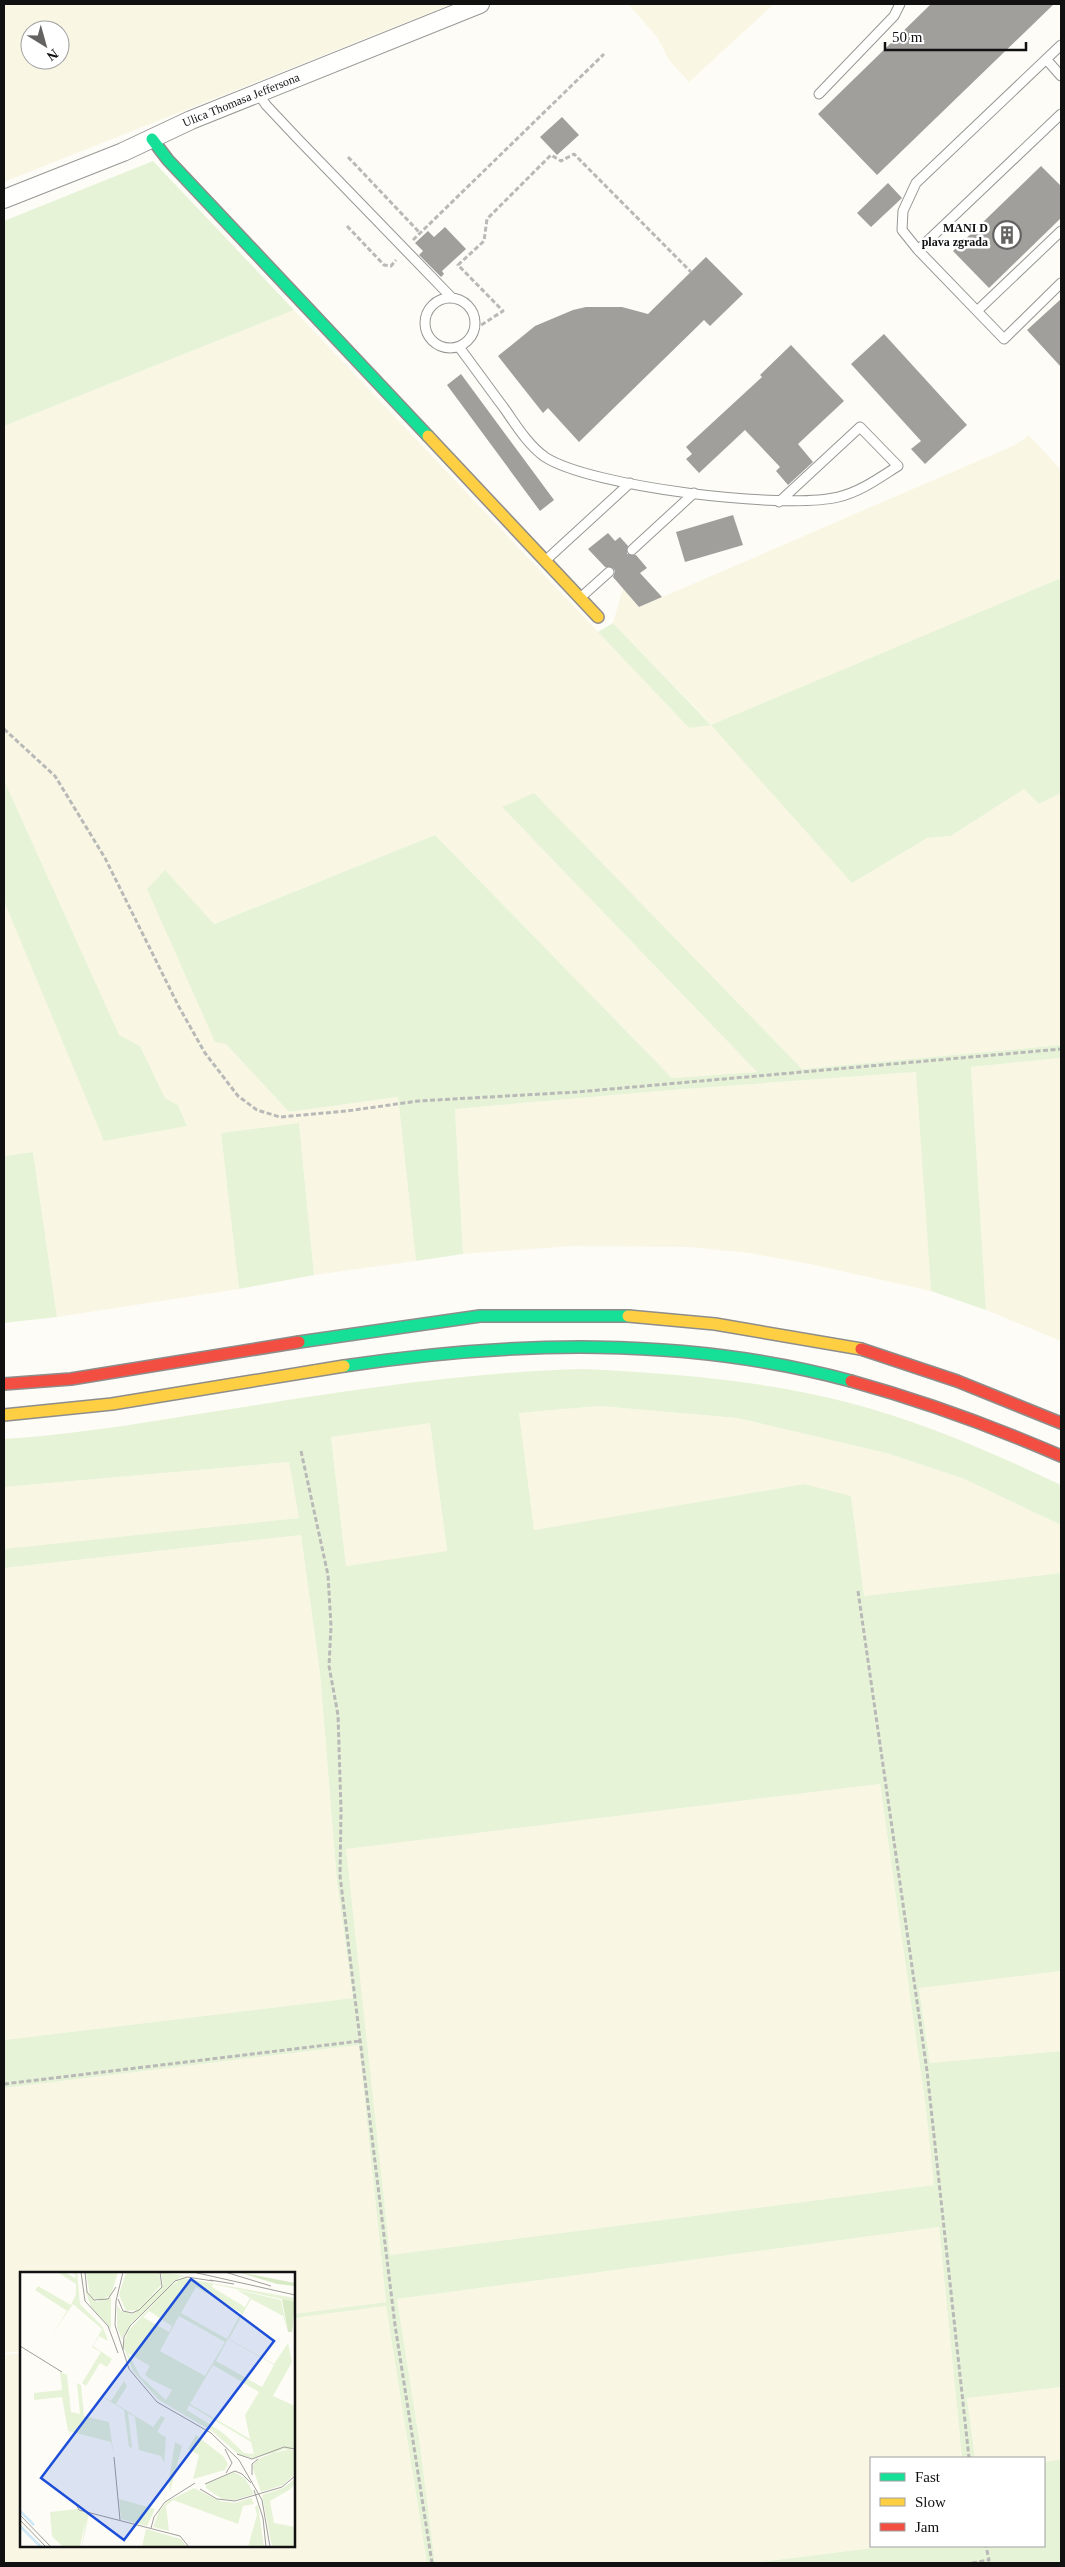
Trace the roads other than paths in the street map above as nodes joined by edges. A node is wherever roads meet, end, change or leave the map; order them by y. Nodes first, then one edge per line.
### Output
1 (480, 4) edge
2 (900, 4) edge
3 (1061, 44) edge
4 (1046, 59) junction
5 (1061, 76) edge
6 (258, 93) junction
7 (819, 94) dead end
8 (1061, 114) edge
9 (152, 139) junction
10 (4, 199) edge
11 (1061, 231) edge
12 (918, 250) junction
13 (1061, 283) edge
14 (452, 298) junction
15 (977, 311) junction
16 (459, 347) junction
17 (630, 483) junction
18 (694, 493) junction
19 (779, 502) junction
20 (632, 550) dead end
21 (546, 560) junction
22 (609, 572) dead end
23 (580, 598) junction
24 (598, 617) dead end
25 (4, 1384) edge
26 (4, 1415) edge
27 (1061, 1423) edge
28 (1020, 1437) junction
29 (1061, 1456) edge
30 (1044, 1462) dead end

1 - 6 street, Ulica Thomasa Jeffersona
2 - 7 lane
3 - 4 lane
4 - 5 lane
4 - 12 lane
6 - 9 street, Ulica Thomasa Jeffersona
6 - 14 lane
8 - 12 lane
9 - 10 street, Ulica Thomasa Jeffersona
9 - 21 main road
11 - 15 lane
12 - 15 lane
13 - 15 lane
14 - 16 lane
14 - 16 lane
16 - 17 lane
17 - 18 lane
17 - 21 lane
18 - 19 lane
18 - 20 lane
19 - 19 lane
21 - 23 main road
22 - 23 lane
23 - 24 main road
25 - 27 main road
26 - 28 main road
28 - 29 main road
28 - 30 main road

